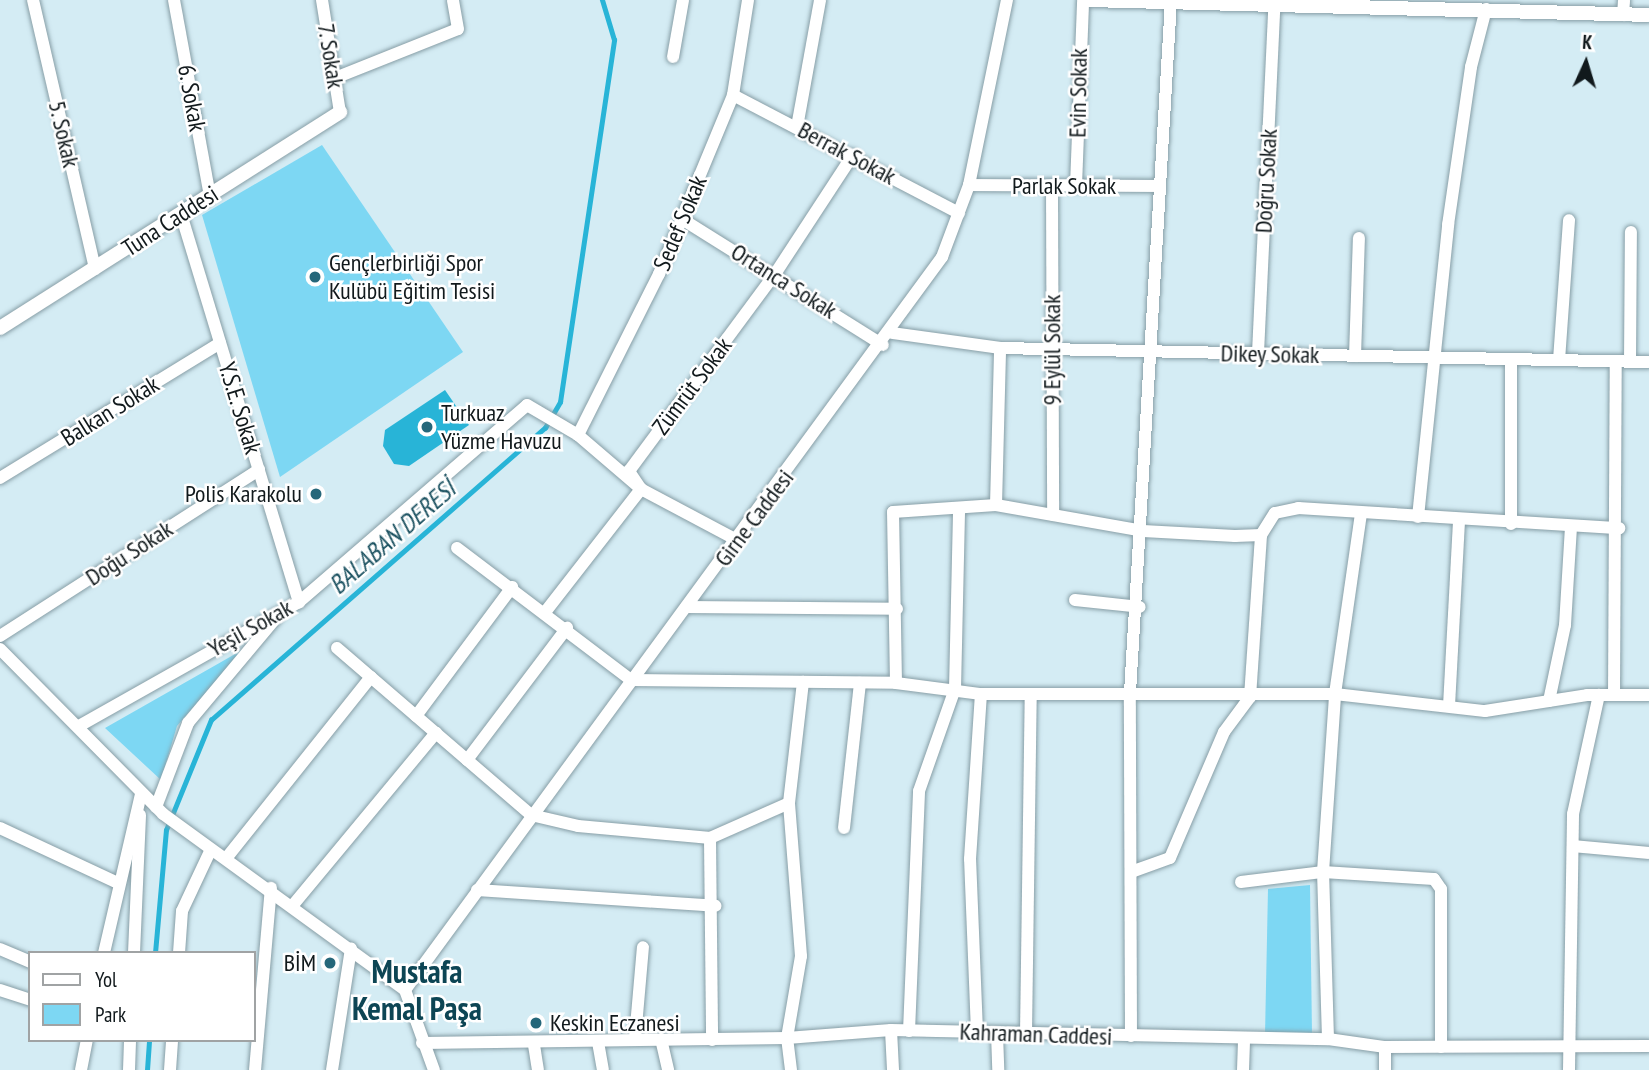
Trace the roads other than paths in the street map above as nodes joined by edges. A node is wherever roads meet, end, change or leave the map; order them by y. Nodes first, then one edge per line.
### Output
1 (33, 0) edge
2 (174, 0) edge
3 (321, 0) edge
4 (453, 0) edge
5 (683, 0) edge
6 (748, 0) edge
7 (820, 0) edge
8 (1007, 0) edge
9 (1083, 0) edge
10 (1089, 0) edge
11 (1171, 2) edge
12 (1391, 4) edge
13 (1283, 5) edge
14 (1511, 5) edge
15 (1623, 7) edge
16 (1486, 9) junction
17 (1649, 15) edge
18 (673, 57) dead end
19 (335, 78) junction
20 (733, 95) junction
21 (340, 112) joint
22 (797, 127) junction
23 (853, 155) junction
24 (969, 185) junction
25 (1052, 186) junction
26 (1076, 186) junction
27 (1158, 186) junction
28 (210, 196) junction
29 (959, 213) junction
30 (181, 214) junction
31 (682, 219) junction
32 (1569, 220) dead end
33 (1631, 232) dead end
34 (1359, 238) dead end
35 (95, 269) junction
36 (775, 274) junction
37 (0, 328) edge
38 (892, 333) junction
39 (220, 343) junction
40 (883, 345) junction
41 (1000, 348) junction
42 (1052, 349) junction
43 (1151, 351) junction
44 (1258, 354) junction
45 (1355, 356) junction
46 (1432, 357) junction
47 (1511, 359) junction
48 (1559, 360) junction
49 (1623, 361) junction
50 (1649, 362) edge
51 (578, 435) junction
52 (259, 470) junction
53 (0, 478) edge
54 (641, 489) junction
55 (996, 505) junction
56 (959, 508) junction
57 (1361, 513) junction
58 (1052, 515) junction
59 (1418, 517) junction
60 (1459, 520) junction
61 (1511, 524) junction
62 (1571, 526) junction
63 (1619, 528) junction
64 (1143, 531) junction
65 (1261, 535) junction
66 (737, 540) junction
67 (457, 548) dead end
68 (512, 587) junction
69 (1075, 600) dead end
70 (299, 602) junction
71 (686, 607) junction
72 (1140, 607) junction
73 (897, 609) junction
74 (546, 611) junction
75 (281, 612) junction
76 (567, 628) junction
77 (0, 636) edge
78 (337, 648) dead end
79 (0, 649) edge
80 (371, 677) junction
81 (631, 680) junction
82 (803, 682) junction
83 (860, 683) junction
84 (896, 683) junction
85 (955, 689) junction
86 (1130, 693) junction
87 (981, 694) junction
88 (1031, 694) junction
89 (1335, 694) junction
90 (1599, 695) junction
91 (1614, 695) junction
92 (1649, 695) edge
93 (1250, 697) junction
94 (1549, 701) junction
95 (1449, 706) junction
96 (416, 716) junction
97 (79, 726) junction
98 (436, 733) junction
99 (467, 760) junction
100 (141, 794) junction
101 (789, 803) junction
102 (160, 810) junction
103 (531, 815) junction
104 (0, 828) edge
105 (844, 828) dead end
106 (710, 838) junction
107 (1573, 846) junction
108 (211, 849) junction
109 (1649, 853) edge
110 (228, 856) junction
111 (1131, 872) junction
112 (1323, 872) junction
113 (116, 882) junction
114 (1241, 882) dead end
115 (271, 888) junction
116 (477, 890) junction
117 (293, 905) junction
118 (715, 906) junction
119 (643, 947) dead end
120 (351, 948) junction
121 (0, 949) edge
122 (104, 951) edge
123 (134, 951) edge
124 (179, 951) edge
125 (28, 961) edge
126 (0, 990) edge
127 (405, 990) junction
128 (28, 999) edge
129 (891, 1030) junction
130 (909, 1031) junction
131 (977, 1032) junction
132 (997, 1033) junction
133 (1026, 1034) junction
134 (1131, 1037) junction
135 (635, 1038) junction
136 (787, 1038) junction
137 (661, 1039) junction
138 (1328, 1039) junction
139 (712, 1040) junction
140 (1244, 1040) junction
141 (87, 1042) edge
142 (130, 1042) edge
143 (173, 1042) edge
144 (598, 1042) junction
145 (422, 1043) junction
146 (534, 1045) junction
147 (1568, 1046) junction
148 (1649, 1046) edge
149 (1385, 1047) junction
150 (1441, 1047) junction
151 (81, 1070) edge
152 (129, 1070) edge
153 (170, 1070) edge
154 (255, 1070) edge
155 (332, 1070) edge
156 (434, 1070) edge
157 (538, 1070) edge
158 (603, 1070) edge
159 (668, 1070) edge
160 (791, 1070) edge
161 (893, 1070) edge
162 (998, 1070) edge
163 (1243, 1070) edge
164 (1385, 1070) edge
165 (1569, 1070) edge

1 - 35 street, 5. Sokak
2 - 28 street, 6. Sokak
3 - 19 street, 7. Sokak
4 - 19 street
5 - 18 street
6 - 20 street, Sedef Sokak
7 - 22 street
8 - 24 street, Girne Caddesi
9 - 26 street, Evin Sokak
10 - 11 street
11 - 13 street
11 - 27 street
12 - 13 street
12 - 16 street
13 - 44 street, Doğru Sokak
14 - 15 street
14 - 16 street
15 - 17 street
16 - 46 street
19 - 21 street, 7. Sokak
20 - 22 street, Berrak Sokak
20 - 31 street, Sedef Sokak
21 - 28 street, Tuna Caddesi
22 - 23 street, Berrak Sokak
23 - 29 street, Berrak Sokak
23 - 36 street, Zümrüt Sokak
24 - 25 street, Parlak Sokak
24 - 29 street, Girne Caddesi
25 - 26 street, Parlak Sokak
25 - 42 street, 9 Eylül Sokak
26 - 27 street, Parlak Sokak
27 - 43 street
28 - 30 street, Tuna Caddesi
29 - 38 street, Girne Caddesi
30 - 35 street, Tuna Caddesi
30 - 39 street, Y.S.E. Sokak
31 - 36 street, Ortanca Sokak
31 - 51 street, Sedef Sokak
32 - 48 street
33 - 49 street
34 - 45 street
35 - 37 street, Tuna Caddesi
36 - 40 street, Ortanca Sokak
36 - 54 street, Zümrüt Sokak
38 - 40 street, Girne Caddesi
38 - 41 street, Dikey Sokak
39 - 52 street, Y.S.E. Sokak
39 - 53 street, Balkan Sokak
40 - 66 street, Girne Caddesi
41 - 42 street, Dikey Sokak
41 - 55 street
42 - 43 street, Dikey Sokak
42 - 58 street, 9 Eylül Sokak
43 - 44 street, Dikey Sokak
43 - 64 street
44 - 45 street, Dikey Sokak
45 - 46 street, Dikey Sokak
46 - 47 street, Dikey Sokak
46 - 59 street
47 - 48 street, Dikey Sokak
47 - 61 street
48 - 49 street, Dikey Sokak
49 - 50 street, Dikey Sokak
49 - 63 street
51 - 54 street
51 - 70 street, Yeşil Sokak
52 - 70 street, Y.S.E. Sokak
52 - 77 street, Doğu Sokak
54 - 66 street
54 - 74 street
55 - 56 street
55 - 58 street
56 - 73 street
56 - 85 street
57 - 59 street
57 - 65 street
57 - 89 street
58 - 64 street
59 - 60 street
60 - 61 street
60 - 95 street
61 - 62 street
62 - 63 street
62 - 94 street
63 - 91 street
64 - 65 street
64 - 72 street
65 - 93 street
66 - 71 street, Girne Caddesi
67 - 68 street
68 - 74 street
68 - 96 street
69 - 72 street
70 - 75 street, Yeşil Sokak
71 - 73 street
71 - 81 street, Girne Caddesi
72 - 86 street
73 - 84 street
74 - 76 street
75 - 97 street, Yeşil Sokak
75 - 102 street
76 - 81 street
76 - 99 street
78 - 80 street
79 - 97 street
80 - 96 street
80 - 110 street
81 - 82 street
81 - 103 street, Girne Caddesi
82 - 83 street
82 - 101 street
83 - 84 street
83 - 105 street
84 - 85 street
85 - 87 street
85 - 130 street
86 - 88 street
86 - 93 street
86 - 111 street
87 - 88 street
87 - 131 street
88 - 133 street
89 - 93 street
89 - 95 street
89 - 112 street
90 - 91 street
90 - 94 street
90 - 107 street
91 - 92 street
93 - 111 street
94 - 95 street
96 - 98 street
97 - 100 street
98 - 99 street
98 - 117 street
99 - 103 street
100 - 102 street
100 - 113 street
100 - 123 street
101 - 106 street
101 - 136 street
102 - 108 street
103 - 106 street
103 - 116 street, Girne Caddesi
104 - 113 street
106 - 118 street
107 - 109 street
107 - 147 street
108 - 110 street
108 - 124 street
110 - 115 street
111 - 134 street
112 - 114 street
112 - 138 street
112 - 150 street
113 - 122 street
115 - 117 street
115 - 154 street
116 - 118 street
116 - 127 street, Girne Caddesi
117 - 120 street
118 - 139 street
119 - 135 street
120 - 127 street
120 - 155 street
121 - 125 street
126 - 128 street
127 - 145 street
129 - 130 street, Kahraman Caddesi
129 - 136 street, Kahraman Caddesi
129 - 161 street
130 - 131 street, Kahraman Caddesi
131 - 132 street, Kahraman Caddesi
132 - 133 street, Kahraman Caddesi
132 - 162 street
133 - 134 street, Kahraman Caddesi
134 - 140 street, Kahraman Caddesi
135 - 137 street, Kahraman Caddesi
135 - 144 street, Kahraman Caddesi
136 - 139 street, Kahraman Caddesi
136 - 160 street
137 - 139 street, Kahraman Caddesi
137 - 159 street
138 - 140 street, Kahraman Caddesi
138 - 149 street, Kahraman Caddesi
140 - 163 street
141 - 151 street
142 - 152 street
143 - 153 street
144 - 146 street, Kahraman Caddesi
144 - 158 street
145 - 146 street, Kahraman Caddesi
145 - 156 street
146 - 157 street
147 - 148 street, Kahraman Caddesi
147 - 150 street, Kahraman Caddesi
147 - 165 street
149 - 150 street, Kahraman Caddesi
149 - 164 street

